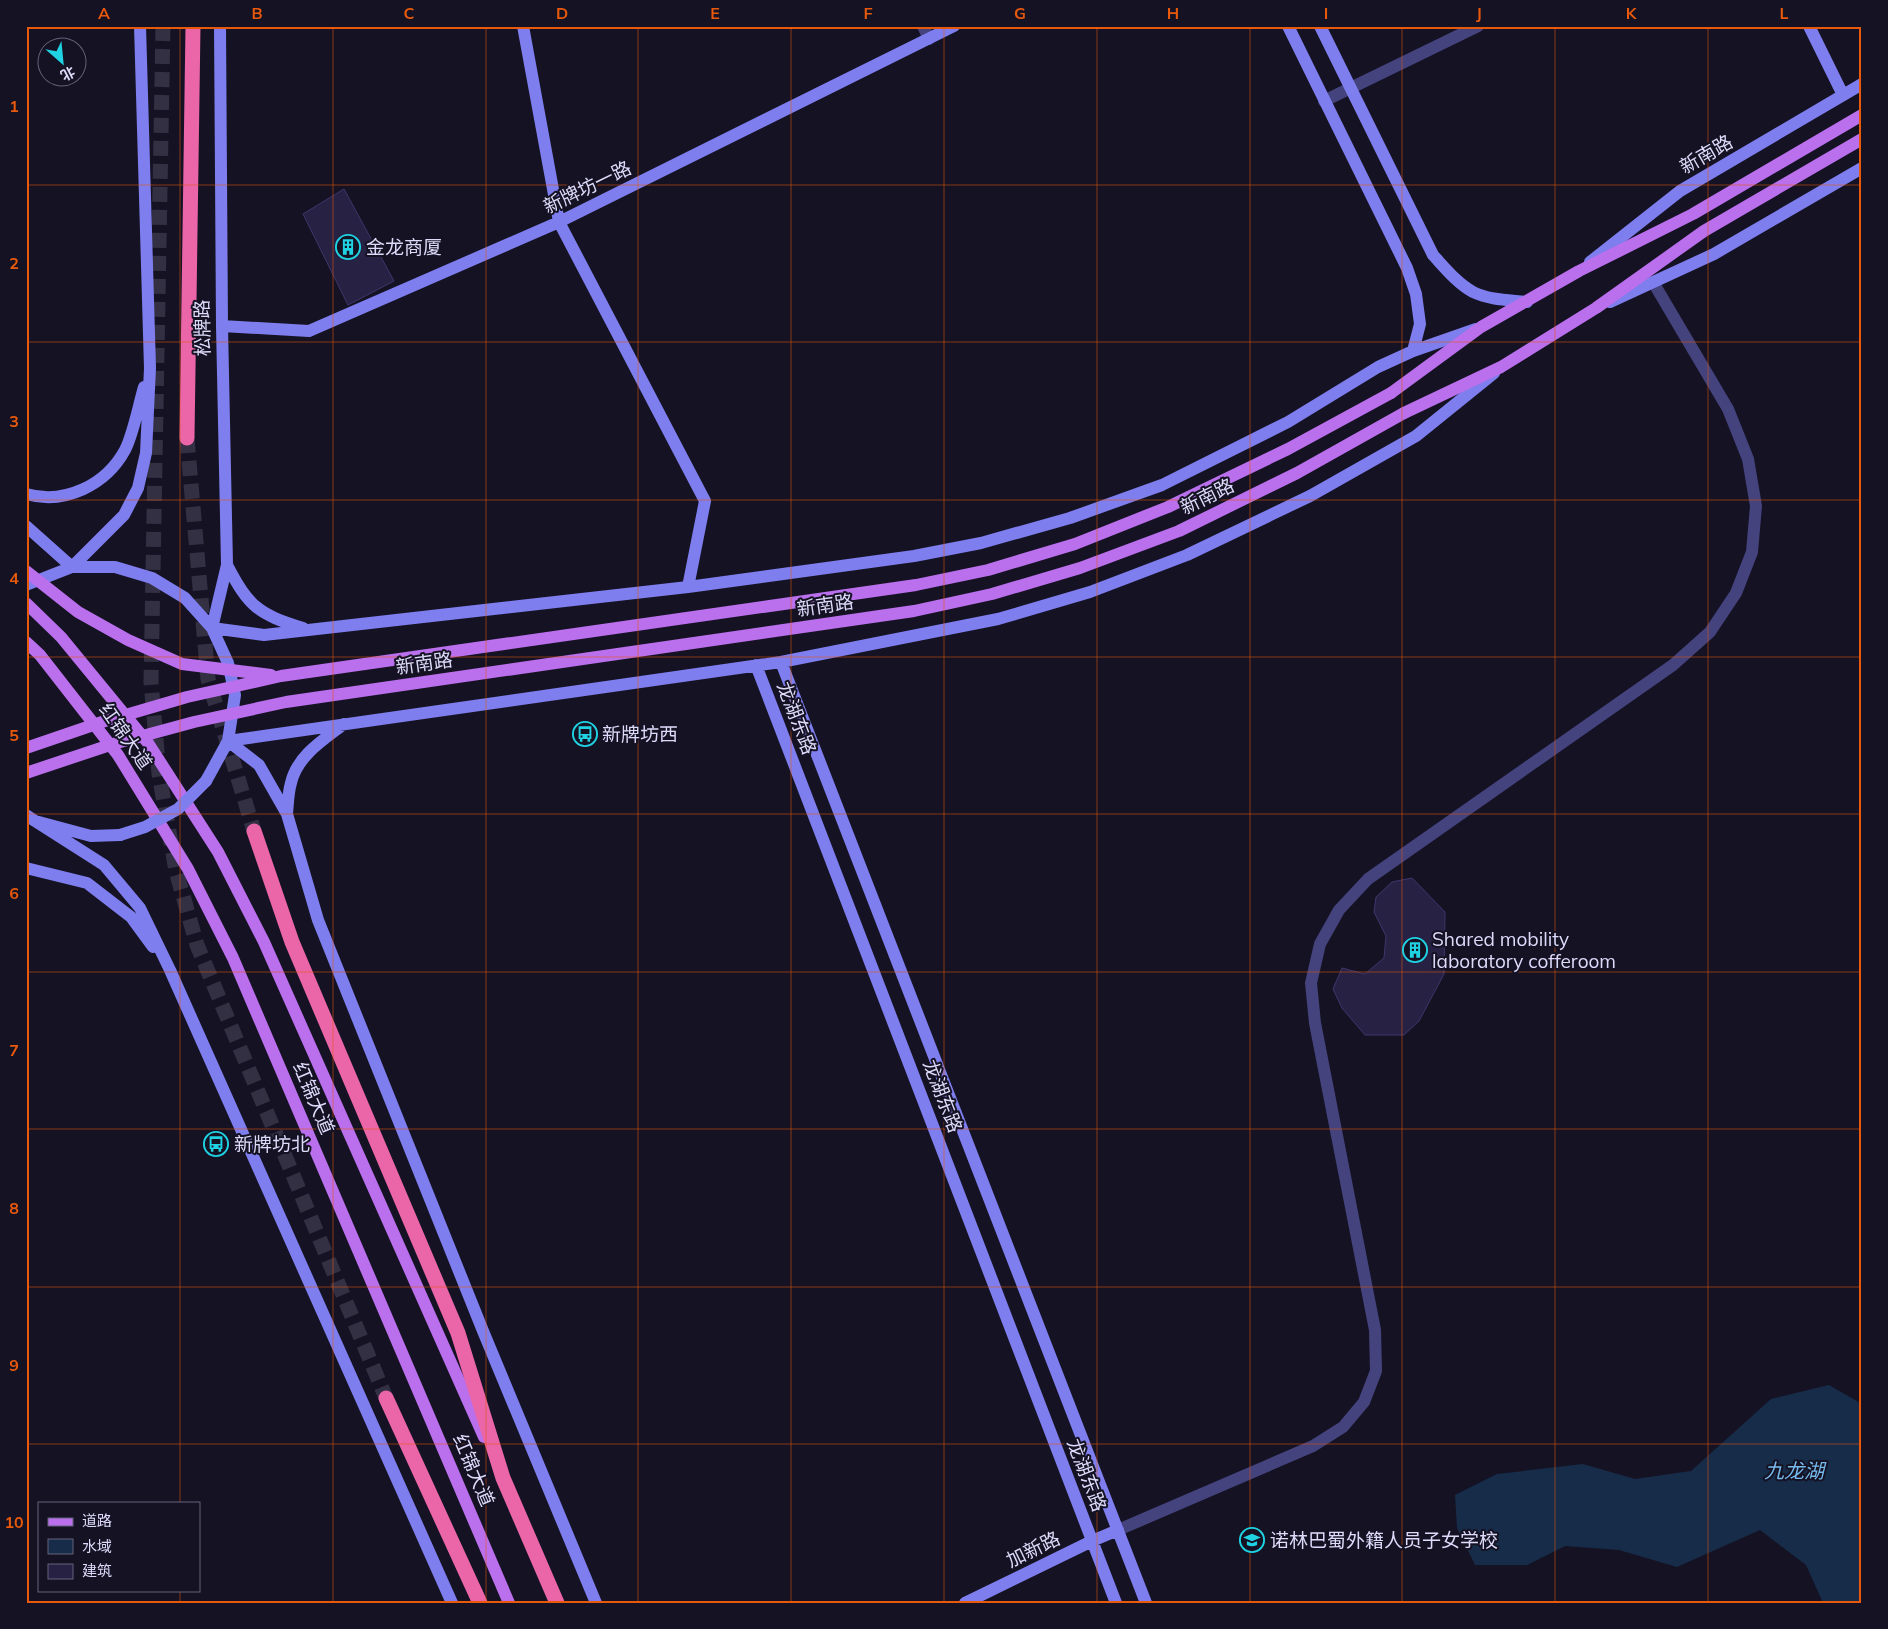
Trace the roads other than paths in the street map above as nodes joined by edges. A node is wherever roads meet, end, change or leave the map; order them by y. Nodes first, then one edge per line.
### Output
1 (140, 26) edge
2 (193, 26) edge
3 (220, 26) edge
4 (523, 26) edge
5 (923, 26) edge
6 (954, 26) edge
7 (1288, 26) edge
8 (1320, 26) edge
9 (1478, 26) edge
10 (1809, 26) edge
11 (929, 38) junction
12 (1862, 84) edge
13 (1351, 88) junction
14 (1843, 95) junction
15 (1324, 101) junction
16 (1862, 115) edge
17 (1862, 139) edge
18 (1862, 168) edge
19 (559, 222) junction
20 (1579, 271) junction
21 (1654, 282) junction
22 (1527, 302) junction
23 (1596, 308) junction
24 (222, 326) junction
25 (1481, 327) junction
26 (1413, 351) junction
27 (1501, 367) junction
28 (150, 368) junction
29 (187, 438) tunnel mouth
30 (26, 494) edge
31 (26, 526) edge
32 (227, 565) junction
33 (72, 567) junction
34 (27, 580) edge
35 (688, 587) junction
36 (26, 603) edge
37 (212, 628) junction
38 (308, 630) junction
39 (26, 642) edge
40 (781, 662) junction
41 (756, 665) junction
42 (280, 676) junction
43 (344, 724) junction
44 (228, 741) junction
45 (26, 748) edge
46 (26, 773) edge
47 (287, 814) junction
48 (29, 820) edge
49 (254, 831) tunnel mouth
50 (26, 868) edge
51 (170, 970) junction
52 (386, 1398) tunnel mouth
53 (503, 1478) junction
54 (1118, 1530) junction
55 (1092, 1541) junction
56 (452, 1603) edge
57 (480, 1603) edge
58 (508, 1603) edge
59 (557, 1603) edge
60 (596, 1603) edge
61 (966, 1603) edge
62 (1116, 1603) edge
63 (1146, 1603) edge

1 - 28 main road
2 - 29 highway, 松牌路
3 - 24 main road, 松牌路
4 - 19 main road
5 - 11 street
6 - 11 main road, 新牌坊一路
7 - 15 main road
8 - 13 main road
9 - 13 street
10 - 14 main road
11 - 19 main road, 新牌坊一路
12 - 14 main road, 新南路
13 - 15 street
13 - 22 main road
14 - 20 main road, 新南路
15 - 26 main road
16 - 20 main road, 新南路
17 - 23 main road, 新南路
18 - 21 main road, 新南路
19 - 24 main road, 新牌坊一路
19 - 35 main road
20 - 22 main road, 新南路
21 - 23 main road, 新南路
21 - 54 street
22 - 25 main road, 新南路
23 - 27 main road, 新南路
24 - 32 main road, 松牌路
25 - 26 main road, 新南路
25 - 42 main road, 新南路, bridge
26 - 35 main road, 新南路
27 - 40 main road, 新南路
27 - 46 main road, 新南路, bridge
28 - 30 main road
28 - 33 main road
31 - 33 main road
32 - 37 main road, 松牌路
32 - 38 main road
33 - 34 main road
33 - 37 main road
34 - 42 main road, bridge
35 - 38 main road, 新南路
36 - 53 main road, 红锦大道
37 - 38 main road, 新南路
37 - 44 main road
39 - 58 main road, 红锦大道
40 - 41 main road, 新南路
40 - 54 main road, 龙湖东路
41 - 43 main road, 新南路
41 - 55 main road, 龙湖东路
42 - 45 main road, 新南路, bridge
43 - 44 main road, 新南路
43 - 47 main road
44 - 47 main road
44 - 48 main road, bridge
47 - 60 main road
48 - 51 main road
49 - 53 highway, 红锦大道
50 - 51 main road
51 - 56 main road
52 - 57 highway
53 - 59 highway, 红锦大道
54 - 55 main road, 加新路
54 - 63 main road, 龙湖东路
55 - 61 main road, 加新路
55 - 62 main road, 龙湖东路

